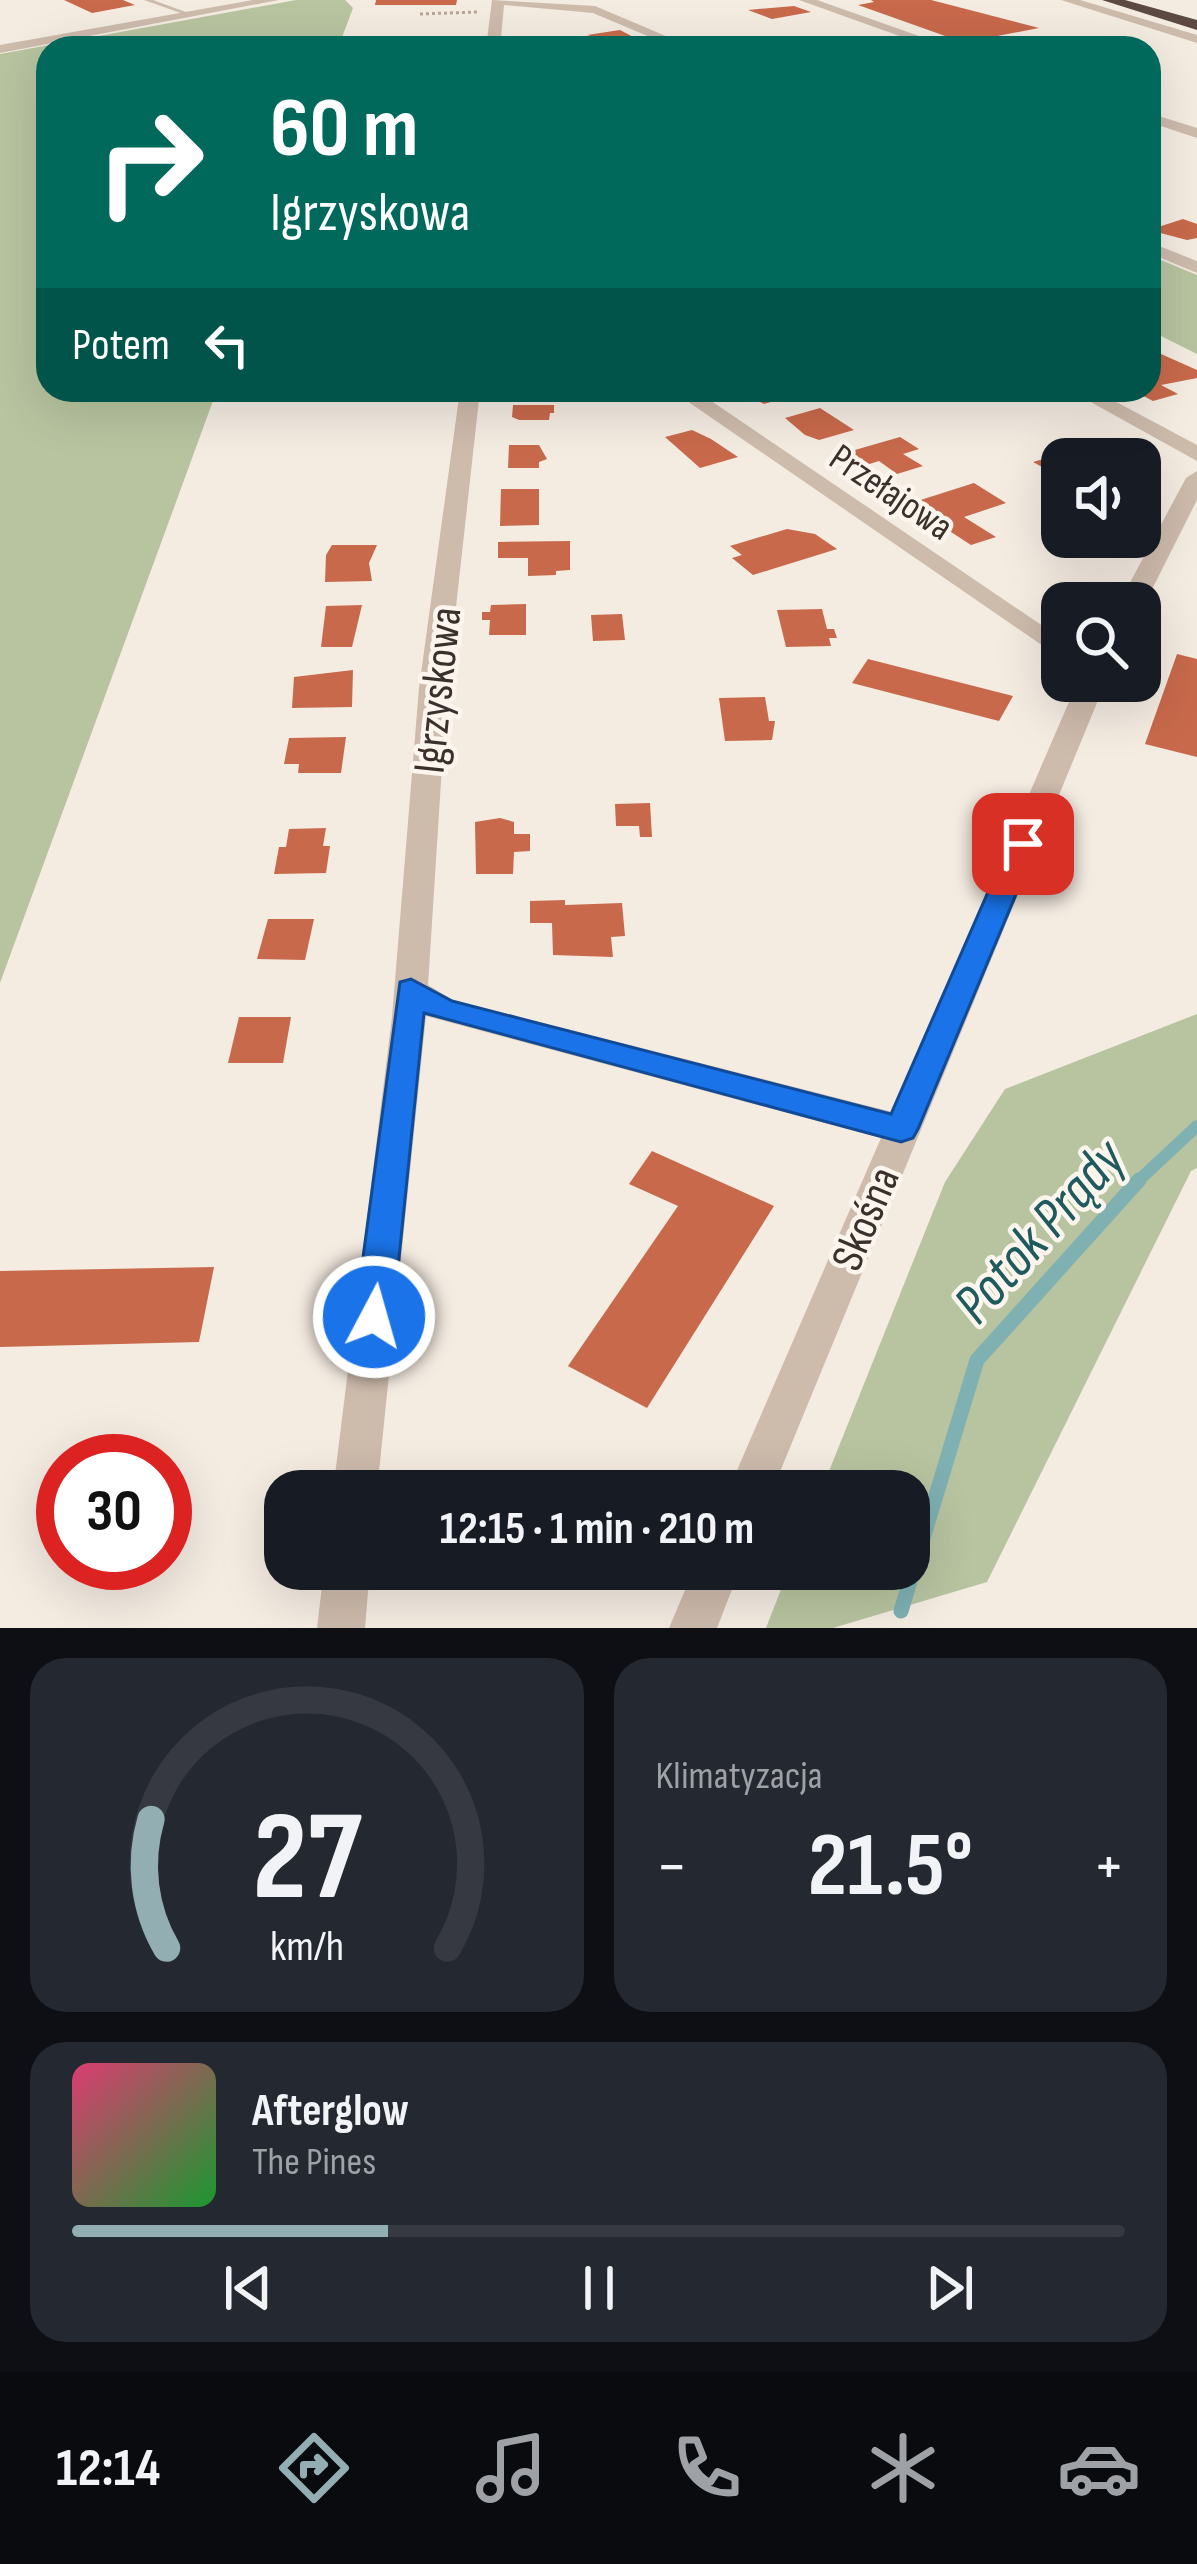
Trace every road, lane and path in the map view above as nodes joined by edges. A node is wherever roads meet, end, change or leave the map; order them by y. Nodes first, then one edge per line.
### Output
1 (147, 0) edge
2 (272, 0) edge
3 (569, 0) edge
4 (805, 0) edge
5 (1067, 0) edge
6 (1109, 0) edge
7 (1158, 0) edge
8 (169, 3) edge
9 (498, 4) edge
10 (595, 10) junction
11 (1197, 11) edge
12 (420, 14) dead end
13 (191, 15) junction
14 (1197, 25) edge
15 (73, 36) edge
16 (494, 36) edge
17 (658, 36) edge
18 (911, 36) edge
19 (1197, 39) edge
20 (36, 43) edge
21 (0, 49) edge
22 (1161, 121) edge
23 (1197, 134) edge
24 (1161, 252) edge
25 (1197, 268) edge
26 (469, 402) edge
27 (704, 402) edge
28 (1100, 402) edge
29 (1197, 454) edge
30 (1196, 480) edge
31 (1143, 582) edge
32 (1041, 636) edge
33 (1083, 702) edge
34 (411, 990) junction
35 (901, 1129) junction
36 (357, 1470) edge
37 (759, 1470) edge
38 (345, 1590) edge
39 (709, 1590) edge
40 (341, 1628) edge
41 (693, 1628) edge

1 - 8 lane
2 - 13 street
3 - 10 street
4 - 18 street
5 - 19 street
6 - 14 highway
7 - 11 highway
8 - 13 lane
9 - 10 street
9 - 12 path
9 - 16 street
10 - 17 street
13 - 15 street
20 - 21 street
22 - 23 street
24 - 25 street
26 - 34 street, Igrzyskowa
27 - 32 street, Przełajowa
28 - 29 street
30 - 31 street
33 - 35 street, Skośna
34 - 35 street
34 - 36 street, Igrzyskowa
35 - 37 street, Skośna
38 - 40 street
39 - 41 street

